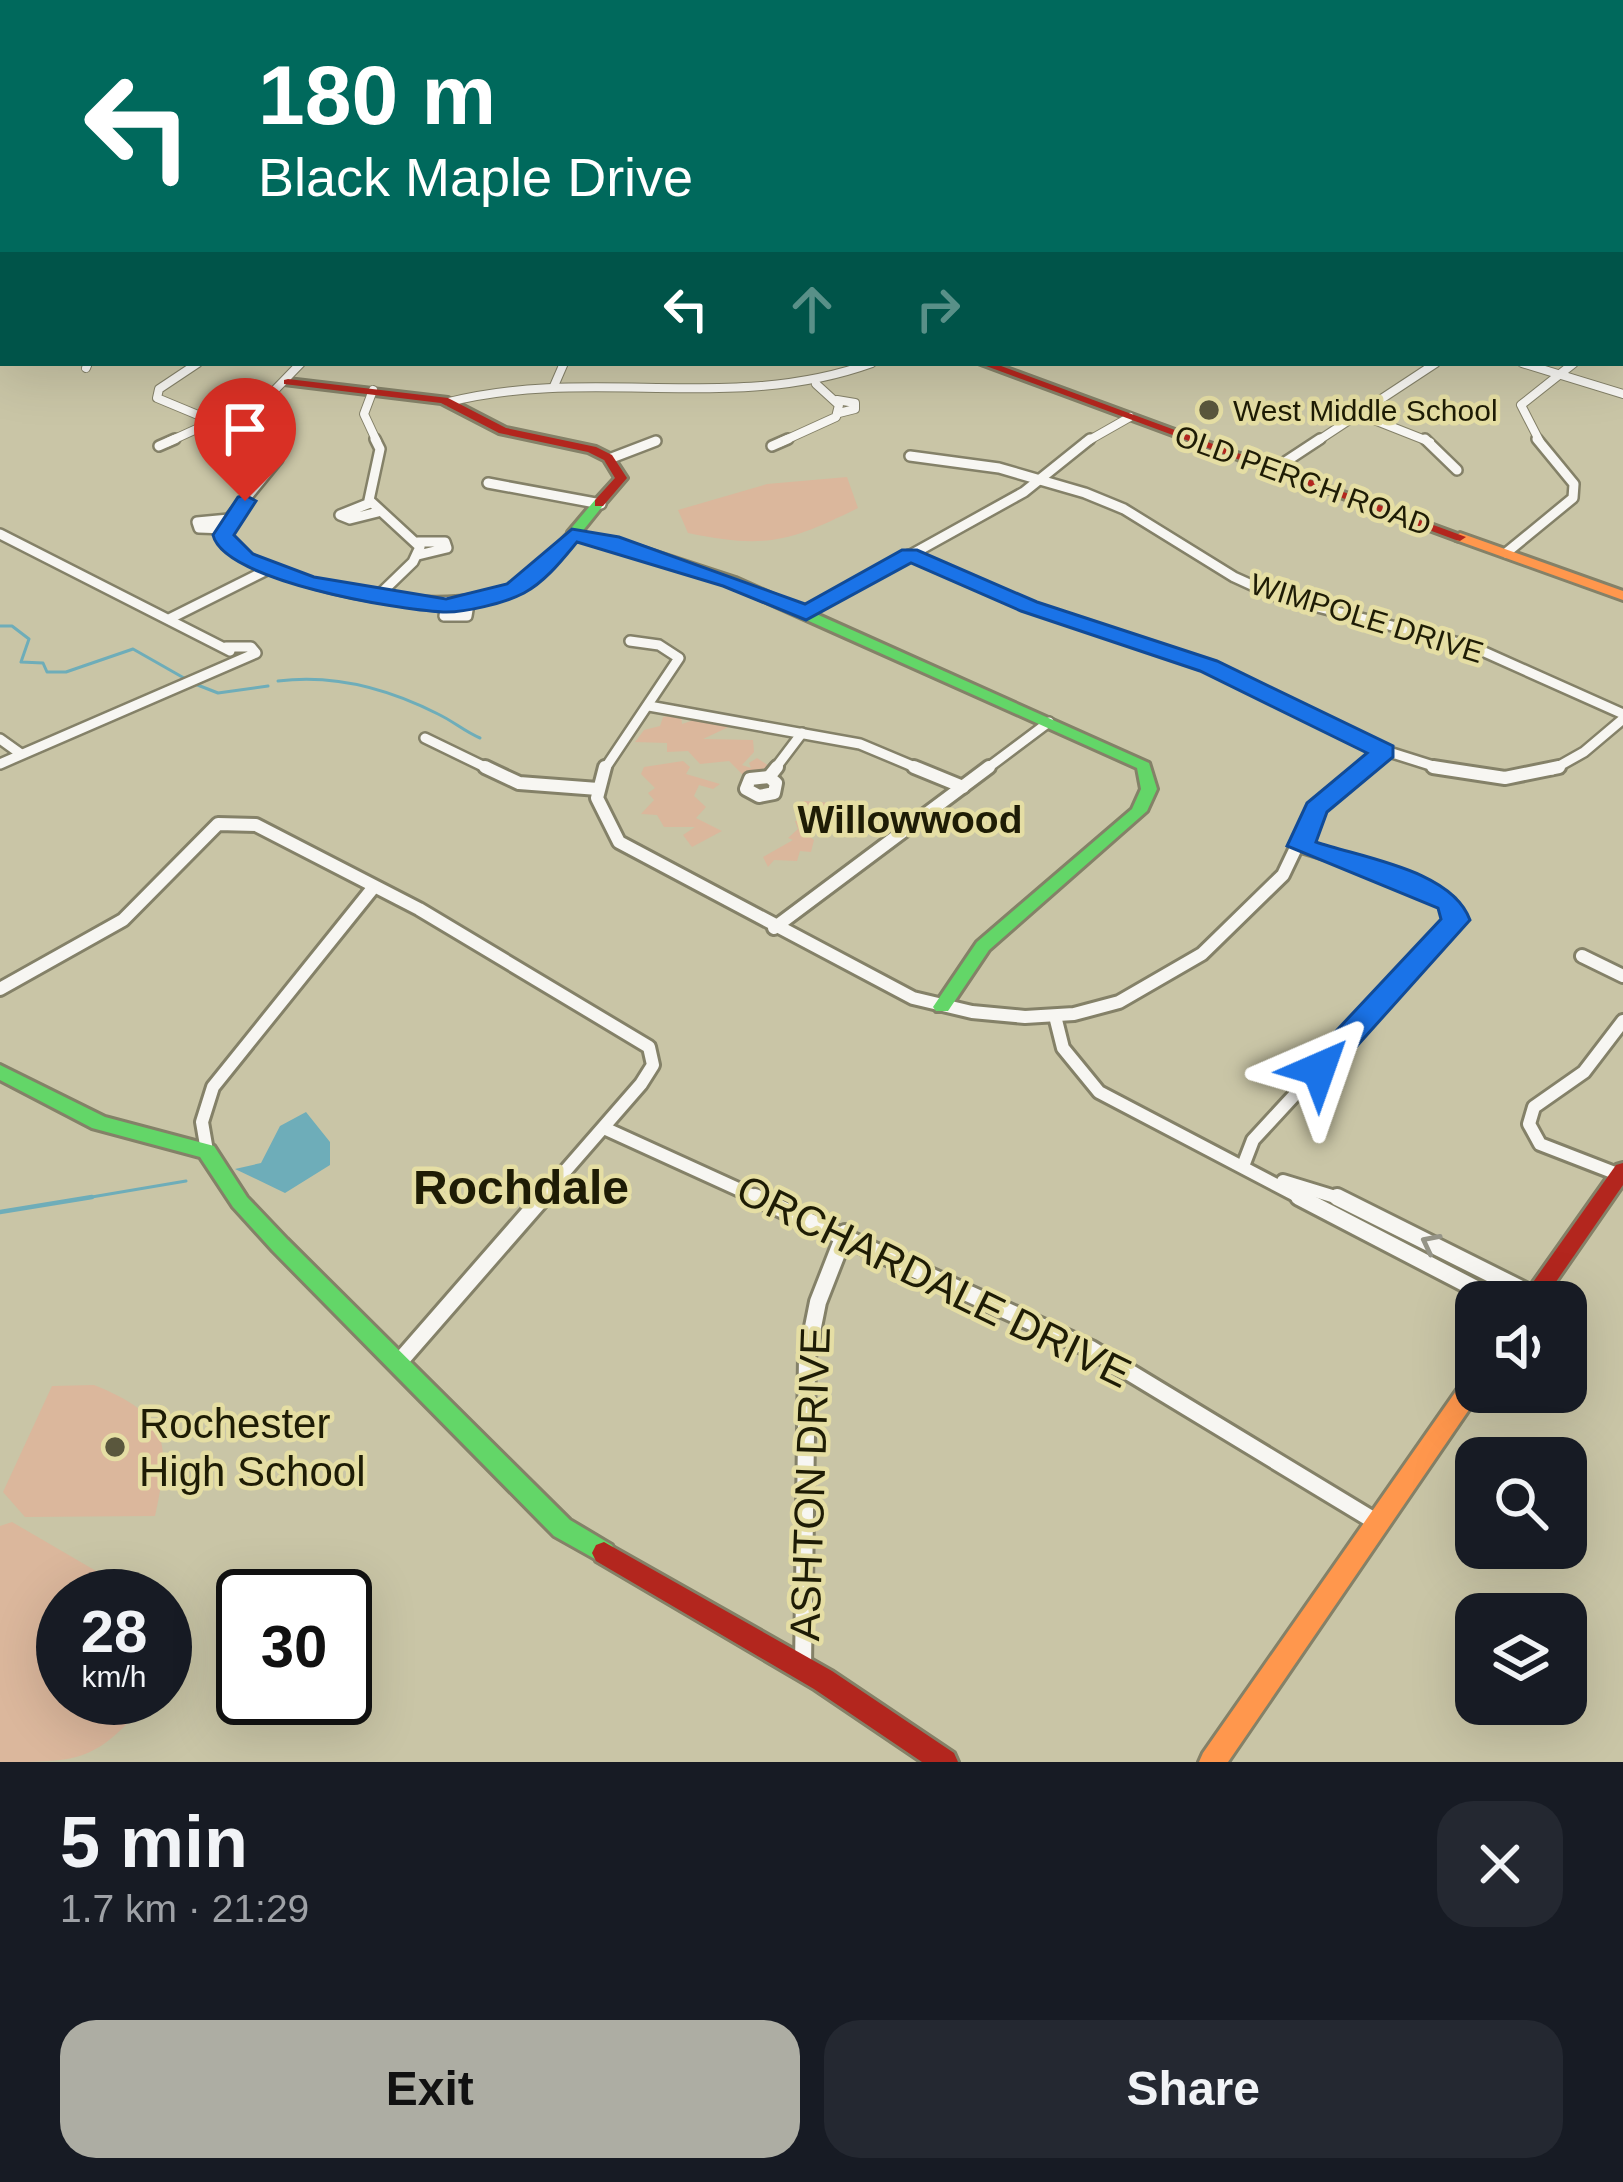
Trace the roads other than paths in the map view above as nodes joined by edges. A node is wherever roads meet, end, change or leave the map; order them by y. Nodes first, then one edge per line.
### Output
1 (193, 366) edge
2 (299, 366) edge
3 (563, 366) edge
4 (864, 366) edge
5 (991, 366) edge
6 (1431, 366) edge
7 (1532, 366) edge
8 (1569, 366) edge
9 (1557, 374) junction
10 (288, 382) junction
11 (816, 384) junction
12 (554, 386) junction
13 (374, 390) junction
14 (1623, 394) edge
15 (449, 402) junction
16 (1359, 414) junction
17 (1130, 417) junction
18 (213, 423) junction
19 (656, 441) dead end
20 (159, 446) dead end
21 (772, 446) dead end
22 (910, 456) dead end
23 (609, 459) junction
24 (1274, 470) junction
25 (1457, 470) dead end
26 (1041, 479) junction
27 (488, 483) dead end
28 (601, 504) junction
29 (0, 534) edge
30 (572, 535) junction
31 (418, 542) junction
32 (418, 554) junction
33 (1506, 554) junction
34 (910, 555) junction
35 (269, 569) junction
36 (382, 592) junction
37 (1623, 596) edge
38 (806, 613) junction
39 (171, 618) junction
40 (630, 641) dead end
41 (226, 647) junction
42 (227, 662) junction
43 (649, 706) junction
44 (1623, 717) edge
45 (1049, 722) junction
46 (802, 733) junction
47 (425, 737) dead end
48 (0, 739) edge
49 (1384, 752) junction
50 (21, 754) junction
51 (0, 764) edge
52 (769, 777) dead end
53 (963, 787) junction
54 (598, 789) junction
55 (1301, 846) junction
56 (374, 888) junction
57 (774, 928) junction
58 (1623, 955) edge
59 (1582, 956) dead end
60 (1617, 973) edge
61 (0, 989) edge
62 (942, 1007) junction
63 (1055, 1016) junction
64 (1623, 1022) edge
65 (0, 1072) edge
66 (604, 1128) junction
67 (207, 1150) junction
68 (1243, 1166) junction
69 (1621, 1173) edge
70 (1270, 1178) junction
71 (845, 1233) junction
72 (1463, 1281) edge
73 (1498, 1281) edge
74 (1545, 1281) edge
75 (400, 1361) junction
76 (1455, 1411) edge
77 (1378, 1523) junction
78 (803, 1669) junction
79 (945, 1762) edge
80 (1212, 1762) edge

1 - 18 street
2 - 10 street
3 - 12 street
4 - 11 street
5 - 17 street, OLD PERCH ROAD
6 - 16 street
7 - 9 street
8 - 9 street
9 - 14 street
9 - 33 street
10 - 13 street
10 - 18 street
11 - 12 street
11 - 21 street
12 - 15 street
13 - 15 street
13 - 31 street
15 - 23 street
16 - 24 street
16 - 25 street
17 - 24 street, OLD PERCH ROAD
17 - 26 street
18 - 20 street
18 - 35 street
19 - 23 street
22 - 26 street, WIMPOLE DRIVE
23 - 28 street
24 - 33 street, OLD PERCH ROAD
26 - 34 street
26 - 44 street, WIMPOLE DRIVE
27 - 28 street
28 - 30 street
29 - 39 street
30 - 36 street
30 - 38 street
31 - 32 street
31 - 32 street
32 - 36 street
33 - 37 street, OLD PERCH ROAD
34 - 38 street
34 - 49 street
35 - 36 street
35 - 39 street
38 - 45 street
39 - 41 street
40 - 43 street
41 - 42 street
41 - 42 street
42 - 50 street
43 - 46 street
43 - 54 street
44 - 49 street
45 - 53 street
45 - 62 street
46 - 52 street
46 - 53 street
47 - 54 street
48 - 50 street
49 - 55 street
50 - 51 street
53 - 57 street
54 - 57 street
55 - 63 street
55 - 68 street
56 - 61 street
56 - 66 street
56 - 67 street
57 - 62 street
58 - 60 street
59 - 60 street
62 - 63 street
63 - 68 street
64 - 69 street
65 - 67 street
66 - 71 street, ORCHARDALE DRIVE
66 - 75 street
67 - 75 street
68 - 70 street
69 - 74 street
70 - 72 street
73 -> 70 street
71 - 77 street, ORCHARDALE DRIVE
71 - 78 street, ASHTON DRIVE
75 - 78 street
76 - 77 street
77 - 80 street
78 - 79 street

